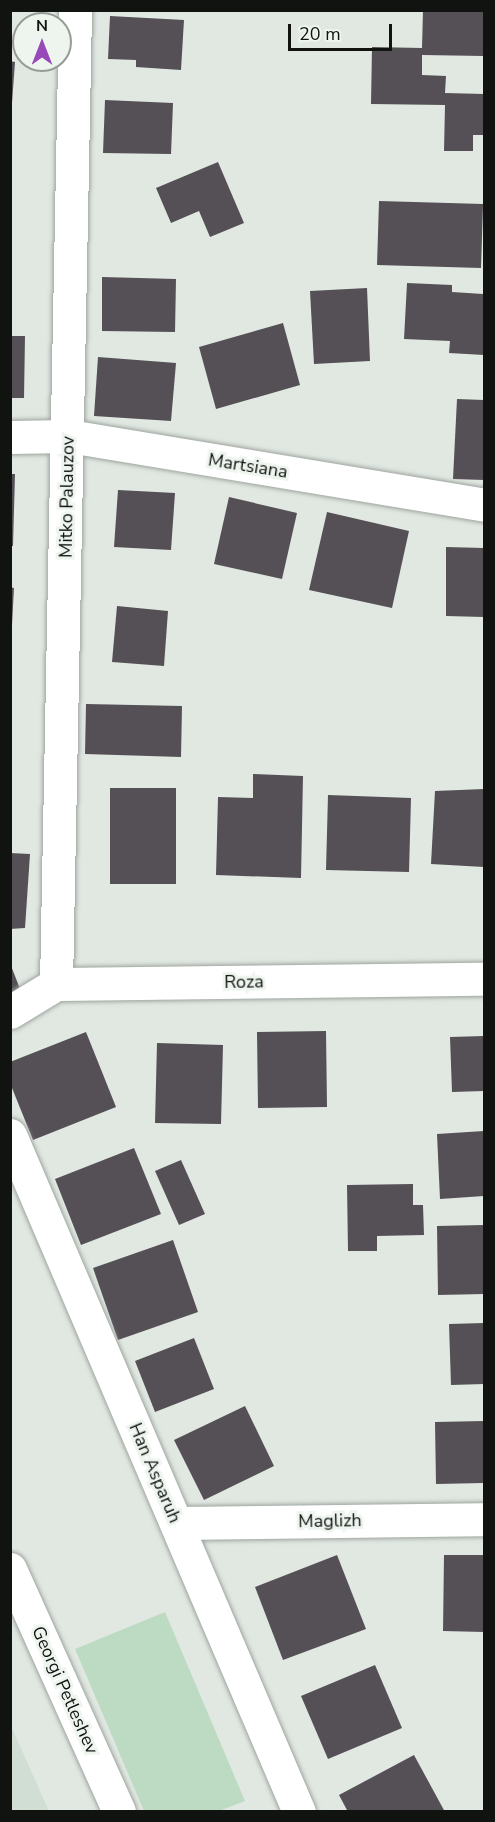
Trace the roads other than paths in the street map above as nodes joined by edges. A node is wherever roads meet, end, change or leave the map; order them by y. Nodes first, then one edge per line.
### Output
1 (75, 10) edge
2 (69, 436) junction
3 (10, 437) edge
4 (484, 505) edge
5 (484, 979) edge
6 (56, 984) junction
7 (10, 1012) edge
8 (10, 1135) edge
9 (484, 1519) edge
10 (176, 1523) junction
11 (10, 1569) edge
12 (119, 1812) edge
13 (299, 1812) edge

1 - 2 street, Mitko Palauzov
2 - 3 street, Martsiana
2 - 4 street, Martsiana
2 - 6 street, Mitko Palauzov
5 - 6 street, Roza
6 - 7 street
8 - 10 street, Han Asparuh
9 - 10 street, Maglizh
10 - 13 street, Han Asparuh
11 - 12 street, Georgi Petleshev

